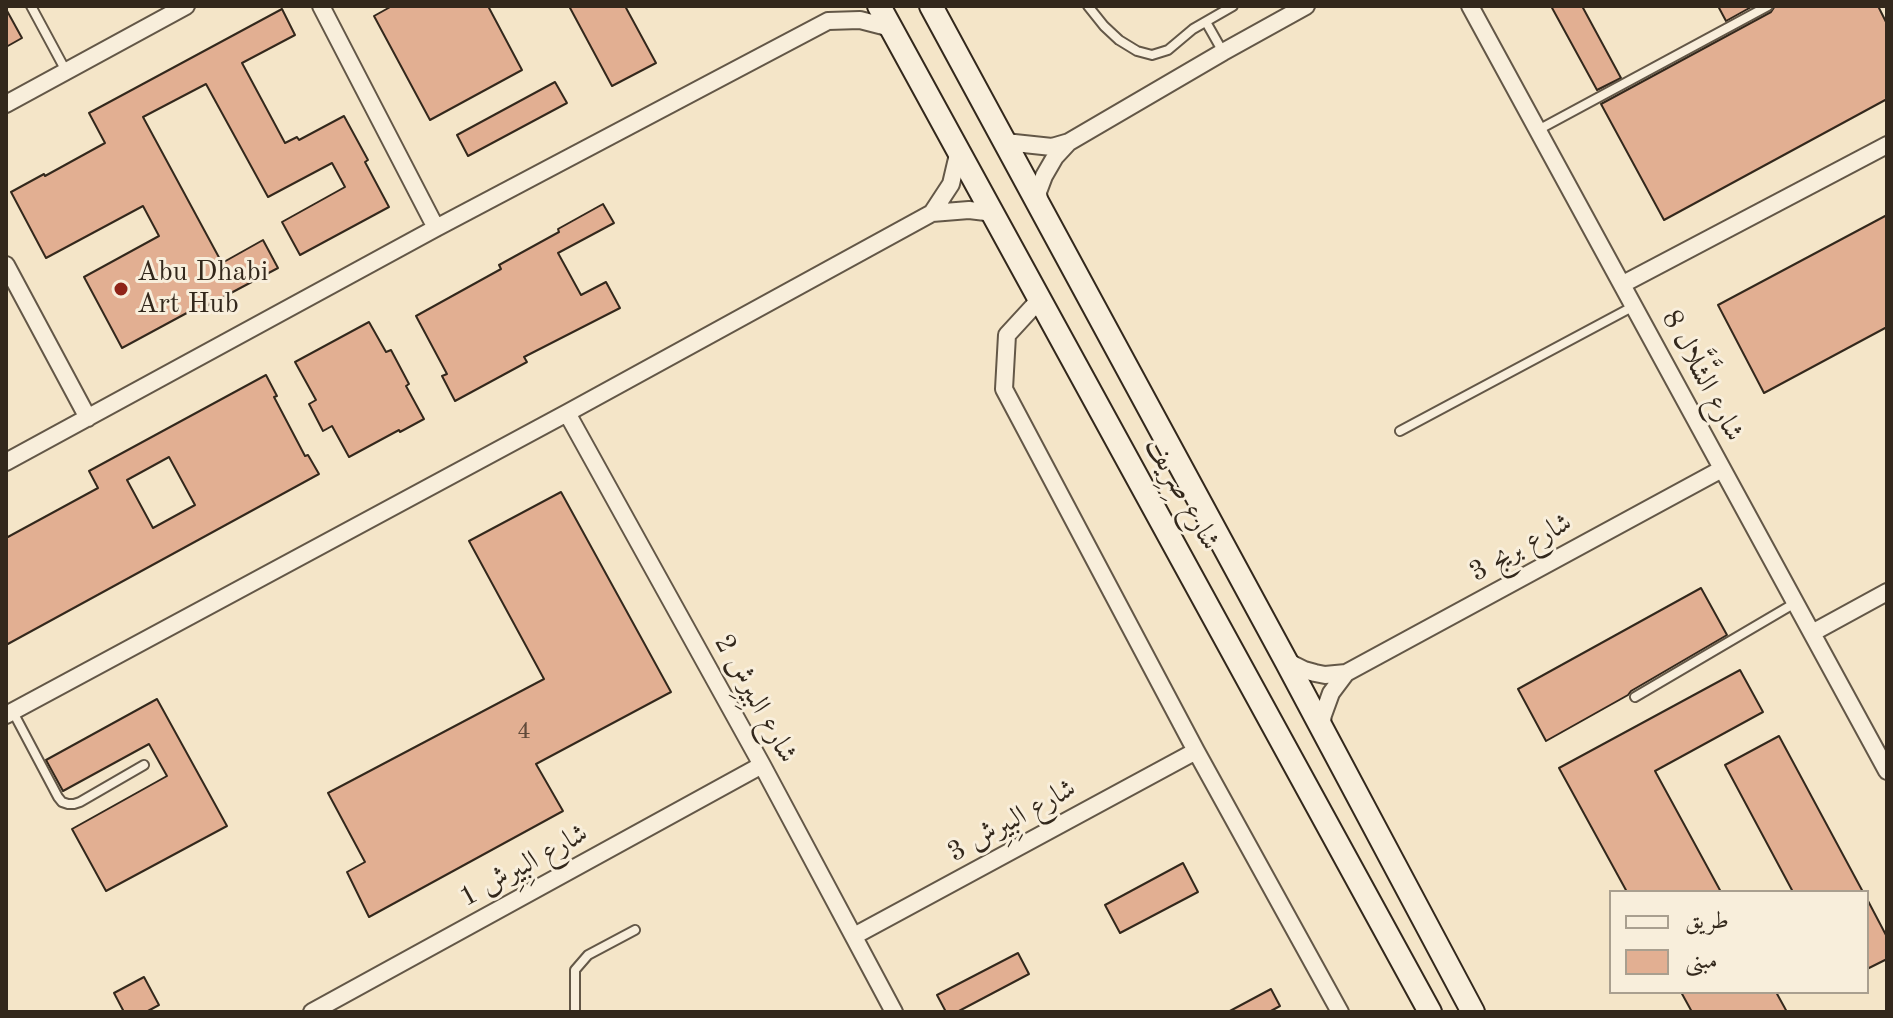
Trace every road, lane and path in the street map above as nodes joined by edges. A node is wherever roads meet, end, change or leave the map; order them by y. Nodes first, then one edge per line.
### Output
1 (31, 6) edge
2 (186, 6) edge
3 (321, 6) edge
4 (840, 6) edge
5 (879, 6) edge
6 (931, 6) edge
7 (1088, 6) edge
8 (1233, 6) edge
9 (1306, 6) edge
10 (1470, 6) edge
11 (1768, 6) edge
12 (828, 21) junction
13 (1206, 22) junction
14 (891, 28) junction
15 (1223, 52) junction
16 (66, 71) junction
17 (6, 104) edge
18 (1538, 130) junction
19 (1005, 142) junction
20 (1069, 142) junction
21 (1887, 145) edge
22 (959, 150) junction
23 (1039, 204) junction
24 (932, 213) junction
25 (994, 213) junction
26 (436, 228) junction
27 (6, 265) edge
28 (1623, 284) junction
29 (1041, 298) junction
30 (1634, 305) junction
31 (567, 413) junction
32 (88, 418) junction
33 (1400, 431) dead end
34 (6, 462) edge
35 (1722, 469) junction
36 (1887, 592) edge
37 (1795, 602) junction
38 (1812, 633) junction
39 (1286, 661) junction
40 (1346, 673) junction
41 (1635, 697) dead end
42 (9, 713) edge
43 (1321, 727) junction
44 (1196, 751) junction
45 (144, 765) dead end
46 (762, 765) junction
47 (1887, 771) edge
48 (635, 930) dead end
49 (854, 936) junction
50 (312, 1012) edge
51 (575, 1012) edge
52 (894, 1012) edge
53 (1340, 1012) edge
54 (1430, 1012) edge
55 (1473, 1012) edge

1 - 16 lane
2 - 16 street
3 - 26 street
4 - 12 street
5 - 14 main road, شارع صِرِيف
6 - 19 main road, شارع صِرِيف
7 - 13 lane
8 - 13 lane
9 - 15 street
10 - 18 street, شارع الشَّلَّال 8
11 - 18 lane
12 - 14 street
12 - 26 street
13 - 15 lane
14 - 22 main road, شارع صِرِيف
15 - 20 street
16 - 17 street
18 - 28 street, شارع الشَّلَّال 8
19 - 20 street
19 - 23 main road, شارع صِرِيف
20 - 23 street
21 - 28 street
22 - 24 street
22 - 25 main road, شارع صِرِيف
23 - 39 main road, شارع صِرِيف
24 - 25 street
24 - 31 street
25 - 29 main road, شارع صِرِيف
26 - 32 street
27 - 32 street
28 - 30 street, شارع الشَّلَّال 8
29 - 44 street
29 - 54 main road, شارع صِرِيف
30 - 33 lane
30 - 35 street, شارع الشَّلَّال 8
31 - 42 street
31 - 46 street, شارع البِيرِش 2
32 - 34 street
35 - 37 street, شارع الشَّلَّال 8
35 - 40 street, شارع بريج 3
36 - 38 street
37 - 38 street, شارع الشَّلَّال 8
37 - 41 lane
38 - 47 street, شارع الشَّلَّال 8
39 - 40 street
39 - 43 main road, شارع صِرِيف
40 - 43 street
42 - 45 lane
43 - 55 main road, شارع صِرِيف
44 - 49 street, شارع البِيرِش 3
44 - 53 street
46 - 49 street, شارع البِيرِش 2
46 - 50 street, شارع البِيرِش 1
48 - 51 lane
49 - 52 street, شارع البِيرِش 2

